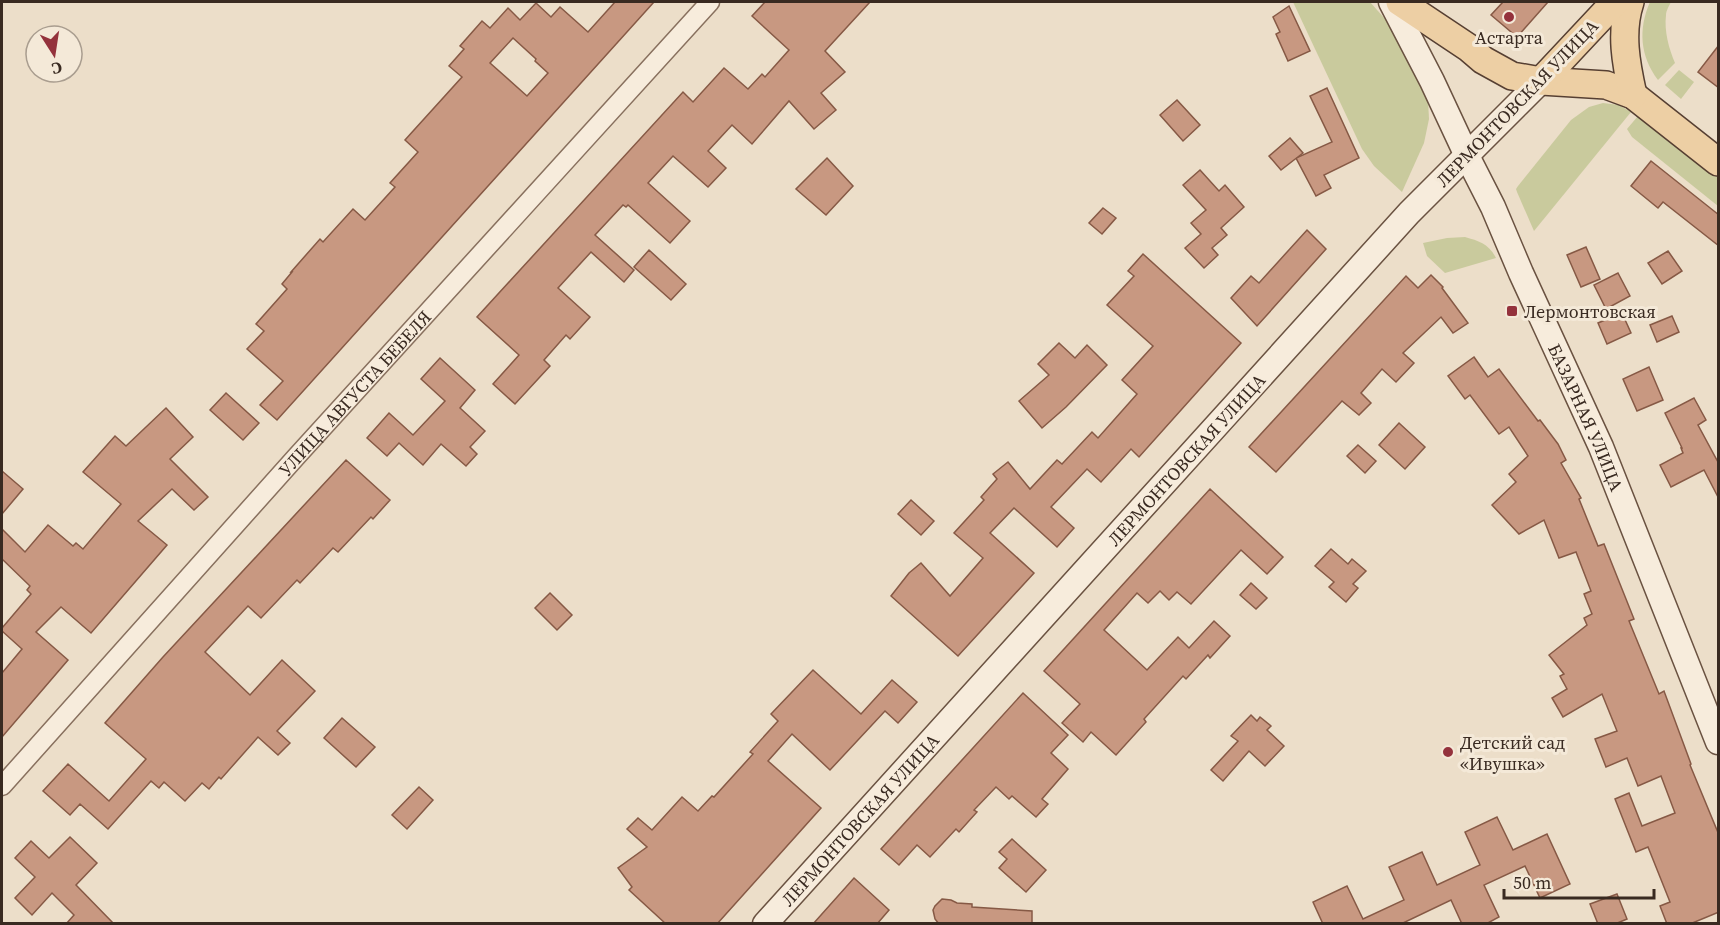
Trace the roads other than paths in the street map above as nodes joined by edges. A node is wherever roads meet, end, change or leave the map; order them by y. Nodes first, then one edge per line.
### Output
1 (710, 2) edge
2 (1391, 2) edge
3 (1400, 2) edge
4 (1615, 2) edge
5 (1630, 2) edge
6 (1541, 81) junction
7 (1633, 95) junction
8 (1467, 156) junction
9 (1719, 162) edge
10 (1719, 742) edge
11 (2, 786) edge
12 (765, 924) edge

1 - 11 street, УЛИЦА АВГУСТА БЕБЕЛЯ
2 - 8 main road, БАЗАРНАЯ УЛИЦА
3 - 6 main road
4 - 6 main road, ЛЕРМОНТОВСКАЯ УЛИЦА
5 - 7 main road
6 - 7 main road
6 - 8 main road, ЛЕРМОНТОВСКАЯ УЛИЦА
7 - 9 main road
8 - 10 main road, БАЗАРНАЯ УЛИЦА
8 - 12 main road, ЛЕРМОНТОВСКАЯ УЛИЦА

